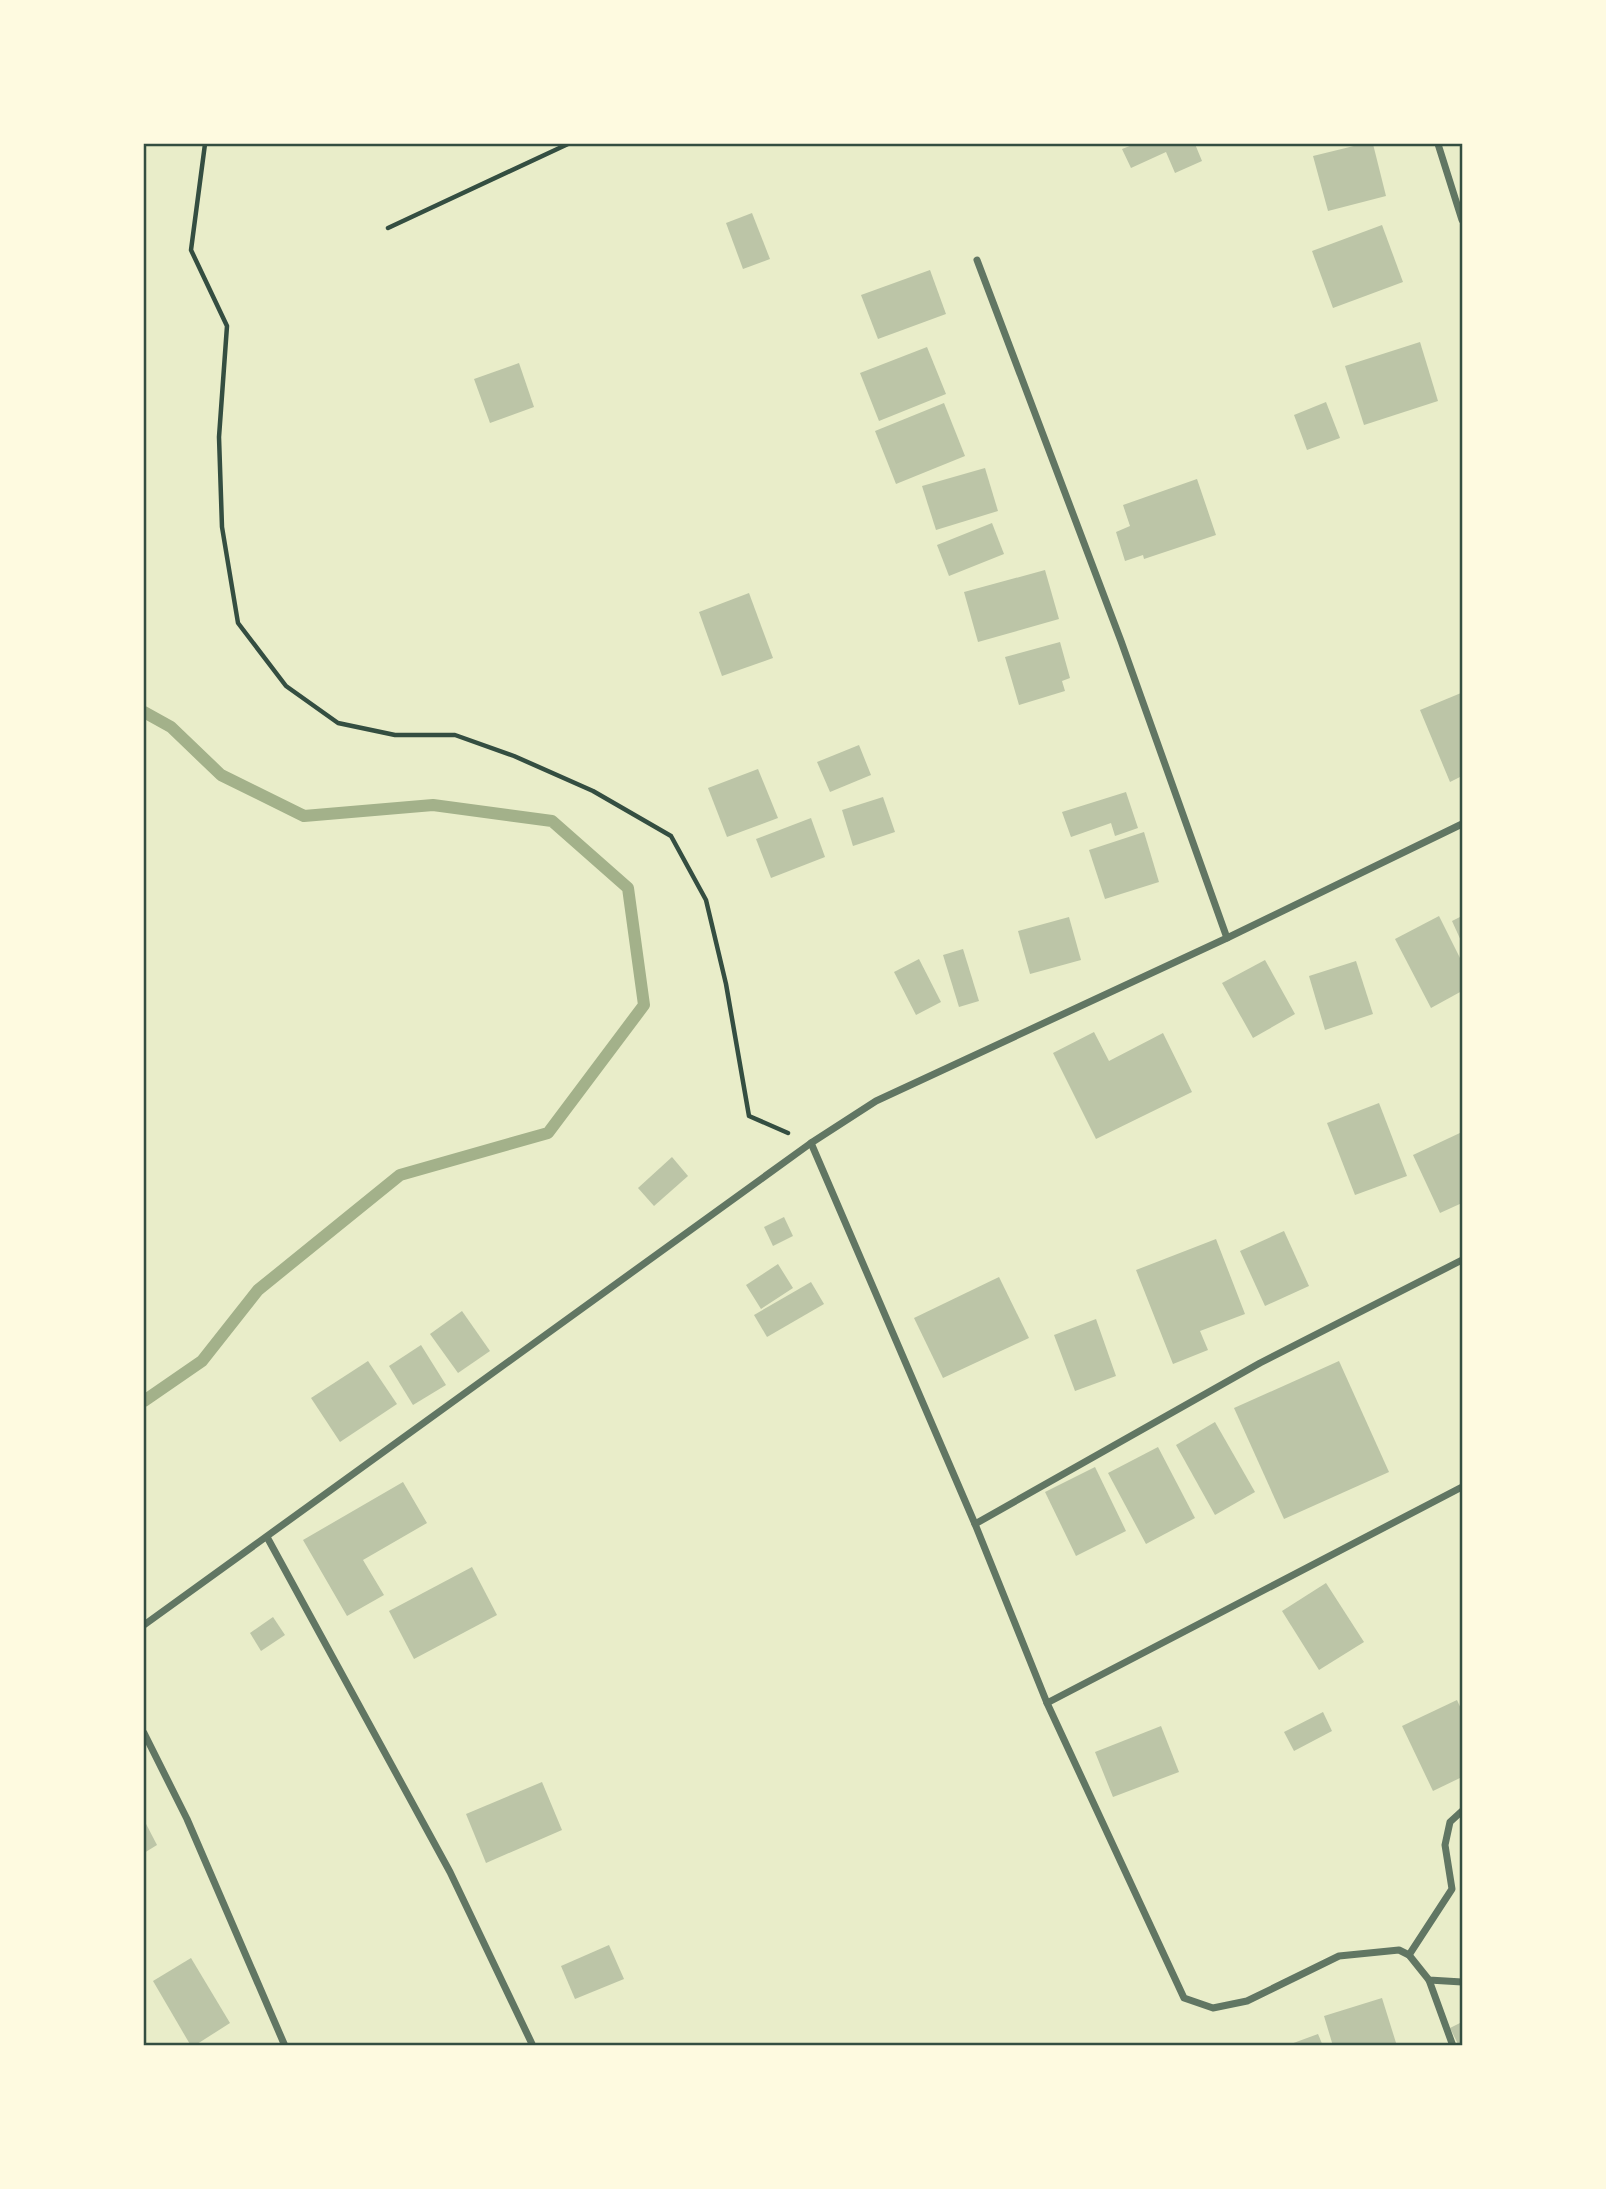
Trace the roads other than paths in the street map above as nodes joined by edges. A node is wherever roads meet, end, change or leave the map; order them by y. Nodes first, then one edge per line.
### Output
1 (1438, 144) edge
2 (1462, 220) edge
3 (977, 260) dead end
4 (1462, 824) edge
5 (1227, 938) junction
6 (811, 1143) junction
7 (1462, 1260) edge
8 (1462, 1487) edge
9 (975, 1524) junction
10 (267, 1537) junction
11 (144, 1625) edge
12 (1047, 1703) junction
13 (144, 1733) edge
14 (1462, 1811) edge
15 (1409, 1955) junction
16 (1429, 1980) junction
17 (1462, 1982) edge
18 (285, 2046) edge
19 (533, 2046) edge
20 (1453, 2046) edge

1 - 2 street
3 - 5 street
4 - 5 street
5 - 6 street
6 - 9 street
6 - 10 street
7 - 9 street
8 - 12 street
9 - 12 street
10 - 11 street
10 - 19 street
12 - 15 street
13 - 18 street
14 - 15 street
15 - 16 street
16 - 17 street
16 - 20 street

